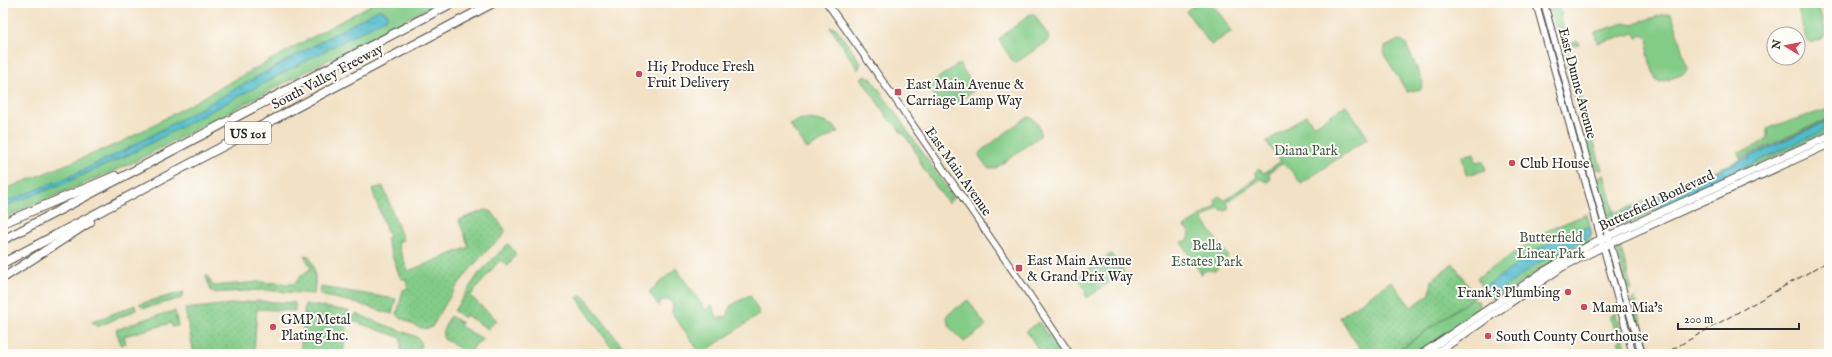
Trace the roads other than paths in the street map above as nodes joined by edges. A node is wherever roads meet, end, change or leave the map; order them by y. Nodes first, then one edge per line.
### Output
1 (452, 3) edge
2 (493, 3) edge
3 (827, 3) edge
4 (1536, 3) edge
5 (1544, 3) edge
6 (1539, 13) junction
7 (1555, 44) junction
8 (1829, 136) edge
9 (1829, 144) edge
10 (132, 173) junction
11 (135, 193) junction
12 (3, 223) edge
13 (3, 240) edge
14 (1606, 241) junction
15 (3, 262) edge
16 (3, 278) edge
17 (1626, 329) junction
18 (1635, 330) junction
19 (1070, 354) edge
20 (1422, 354) edge
21 (1435, 354) edge
22 (1632, 354) edge
23 (1642, 354) edge

1 - 10 highway, South Valley Freeway / US 101
2 - 11 highway, South Valley Freeway / US 101
3 - 19 main road, East Main Avenue
4 - 6 main road, East Dunne Avenue
5 - 7 main road, East Dunne Avenue
6 - 7 main road
6 - 14 main road, East Dunne Avenue
7 - 14 main road, East Dunne Avenue
8 - 14 main road, Butterfield Boulevard
9 - 14 main road, Butterfield Boulevard
10 - 12 highway
10 - 13 highway, South Valley Freeway / US 101
11 - 15 highway, South Valley Freeway / US 101
11 - 16 highway
14 - 17 main road, East Dunne Avenue
14 - 18 main road, East Dunne Avenue
14 - 20 main road, Butterfield Boulevard
14 - 21 main road, Butterfield Boulevard
17 - 18 main road
17 - 22 main road, East Dunne Avenue
18 - 23 main road, East Dunne Avenue

